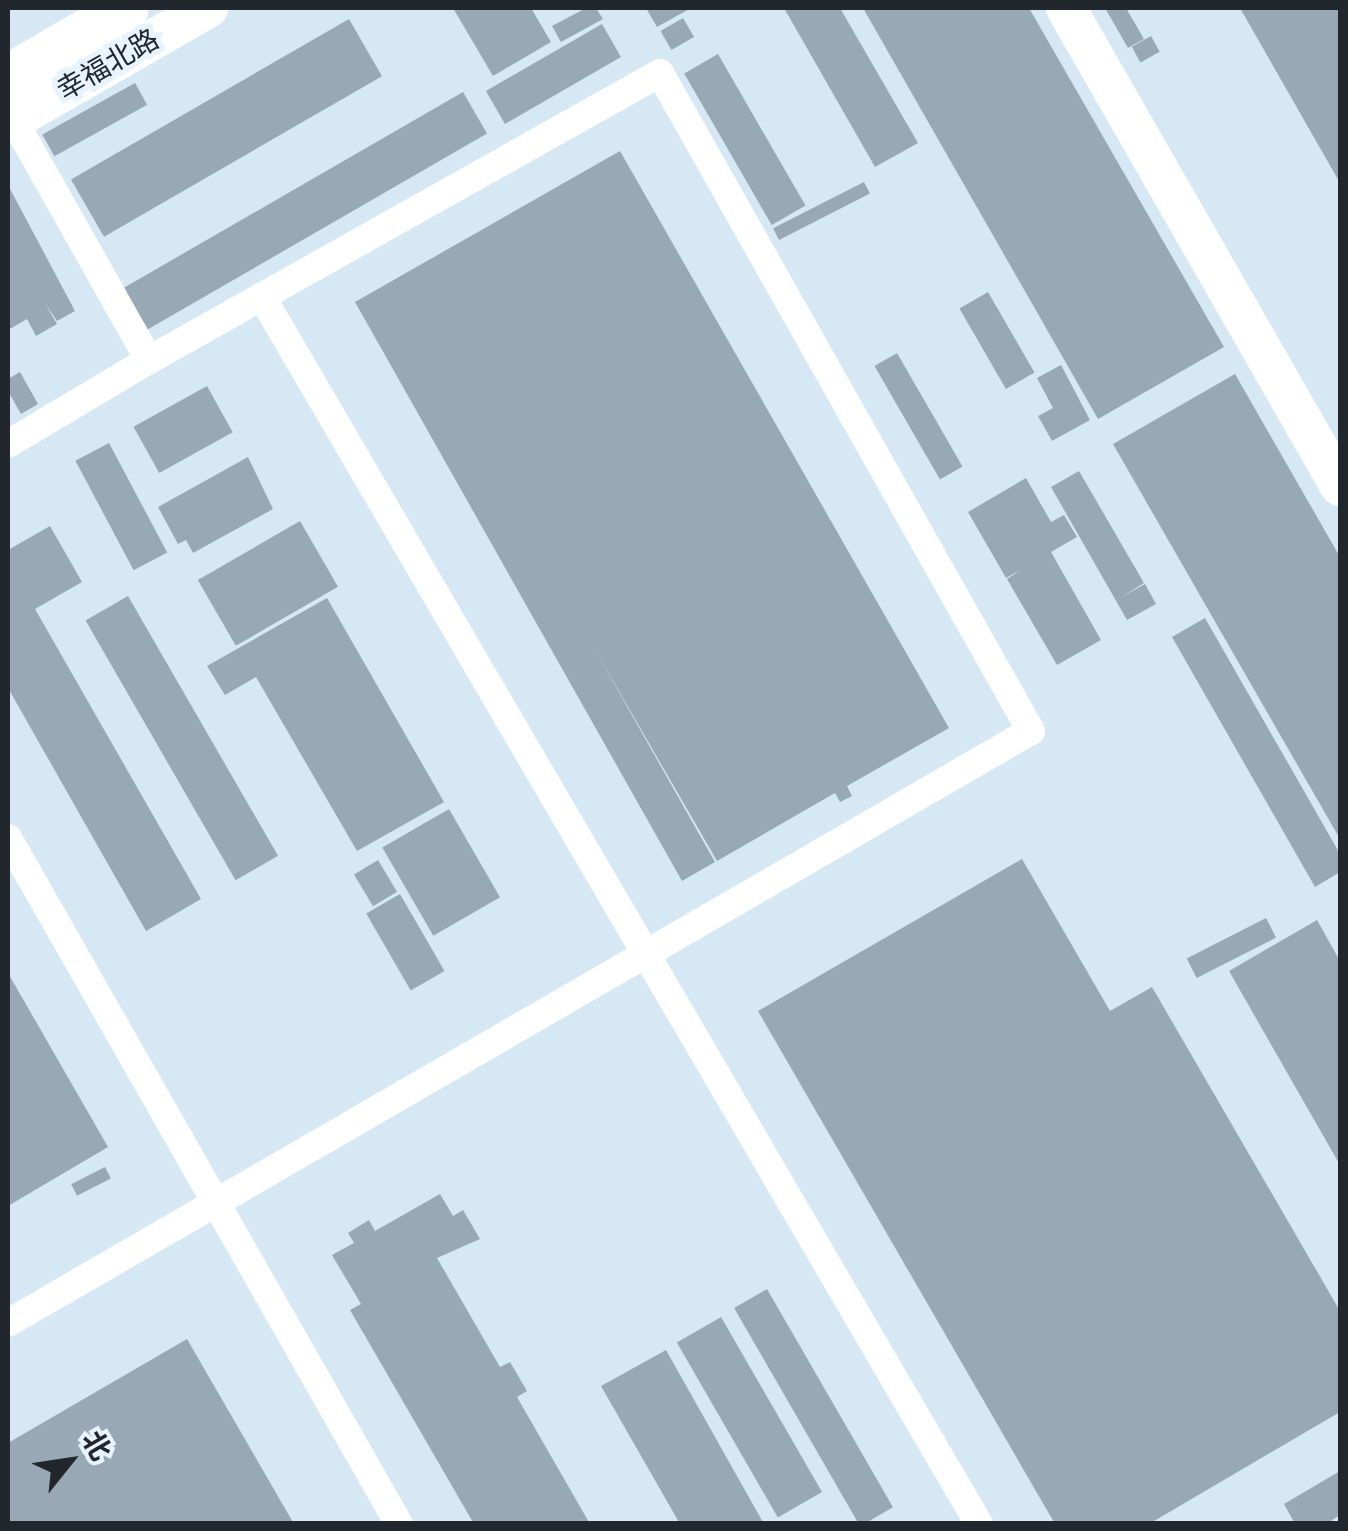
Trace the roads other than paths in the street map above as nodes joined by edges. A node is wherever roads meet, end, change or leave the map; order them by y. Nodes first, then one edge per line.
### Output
1 (126, 8) edge
2 (208, 8) edge
3 (1066, 8) edge
4 (8, 76) edge
5 (11, 121) edge
6 (262, 297) junction
7 (149, 360) junction
8 (8, 444) edge
9 (1340, 486) edge
10 (8, 838) edge
11 (644, 955) junction
12 (216, 1202) junction
13 (8, 1323) edge
14 (400, 1524) edge
15 (979, 1524) edge

1 - 4 main road
2 - 5 street, 幸福北路
3 - 9 street
5 - 7 street
6 - 7 street
6 - 11 street
6 - 11 street
7 - 8 street
10 - 12 street
11 - 12 street
11 - 15 street
12 - 13 street
12 - 14 street

